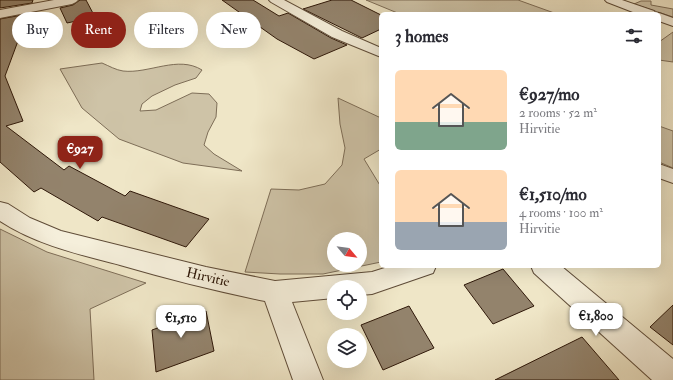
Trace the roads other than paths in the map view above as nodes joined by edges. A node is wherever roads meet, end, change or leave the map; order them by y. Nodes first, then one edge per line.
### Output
1 (72, 0) edge
2 (275, 0) edge
3 (610, 0) edge
4 (644, 12) edge
5 (0, 14) edge
6 (661, 18) edge
7 (673, 22) edge
8 (379, 52) edge
9 (661, 171) edge
10 (673, 176) edge
11 (0, 210) edge
12 (418, 268) edge
13 (544, 268) edge
14 (276, 292) junction
15 (673, 379) edge
16 (308, 380) edge

1 - 5 street
2 - 8 street
3 - 4 street
6 - 7 street
9 - 10 street
11 - 14 street, Hirvitie
12 - 14 street, Hirvitie
13 - 15 street
14 - 16 street

